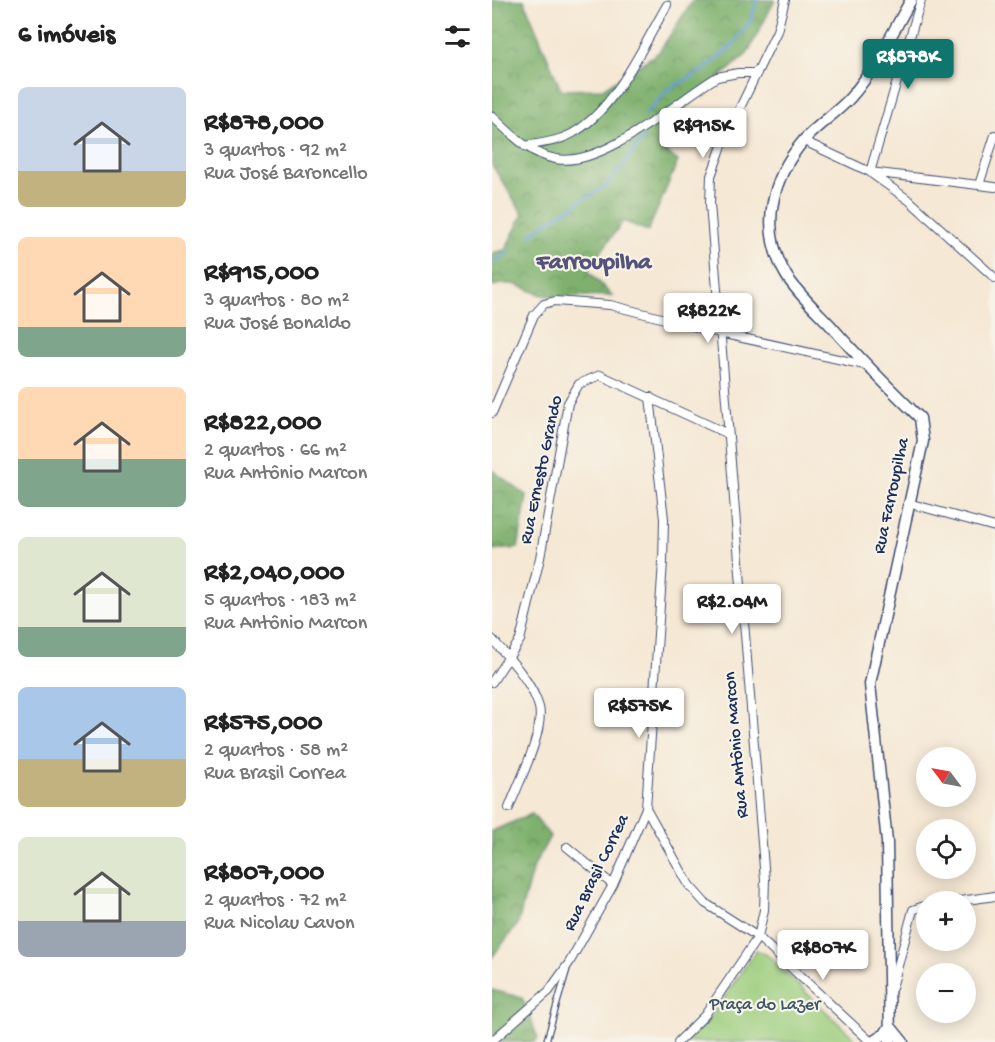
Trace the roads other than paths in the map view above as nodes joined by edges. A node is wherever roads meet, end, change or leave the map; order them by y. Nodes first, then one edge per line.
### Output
1 (785, 0) edge
2 (911, 0) edge
3 (921, 0) edge
4 (667, 5) dead end
5 (757, 73) junction
6 (492, 116) edge
7 (995, 135) edge
8 (804, 141) junction
9 (524, 146) junction
10 (870, 172) junction
11 (979, 185) junction
12 (995, 187) edge
13 (995, 278) edge
14 (720, 333) junction
15 (865, 365) junction
16 (650, 397) junction
17 (492, 413) edge
18 (728, 434) junction
19 (908, 503) junction
20 (995, 526) edge
21 (492, 639) edge
22 (510, 659) junction
23 (492, 682) edge
24 (509, 808) dead end
25 (646, 808) junction
26 (567, 848) dead end
27 (613, 885) junction
28 (995, 897) edge
29 (976, 899) edge
30 (916, 908) edge
31 (758, 937) junction
32 (569, 963) junction
33 (891, 992) junction
34 (890, 1025) junction
35 (492, 1041) edge
36 (546, 1042) edge
37 (678, 1042) edge
38 (872, 1042) edge
39 (890, 1042) edge
40 (903, 1042) edge

1 - 5 street, Rua Antônio Marcon
2 - 8 street, Rua Farroupilha
3 - 10 street
4 - 9 street
5 - 9 street
5 - 14 street, Rua Antônio Marcon
6 - 9 street
7 - 11 street
8 - 10 street
8 - 15 street, Rua Farroupilha
10 - 11 street
10 - 13 street
11 - 12 street
14 - 15 street
14 - 17 street
14 - 18 street, Rua Antônio Marcon
15 - 19 street, Rua Farroupilha
16 - 18 street, Rua Ernesto Grando
16 - 22 street, Rua Ernesto Grando
16 - 25 street, Rua Brasil Correa
18 - 31 street, Rua Antônio Marcon
19 - 20 street
19 - 33 street, Rua Farroupilha
21 - 22 street
22 - 23 street, Rua Ernesto Grando
22 - 24 street
25 - 27 street, Rua Brasil Correa
25 - 31 street
26 - 27 street
27 - 32 street, Rua Brasil Correa
28 - 29 street
30 - 33 street
31 - 37 street
31 - 38 street
32 - 35 street, Rua Brasil Correa
32 - 36 lane
33 - 34 street, Rua Farroupilha
34 - 38 street
34 - 39 street, Rua Farroupilha
34 - 40 street

